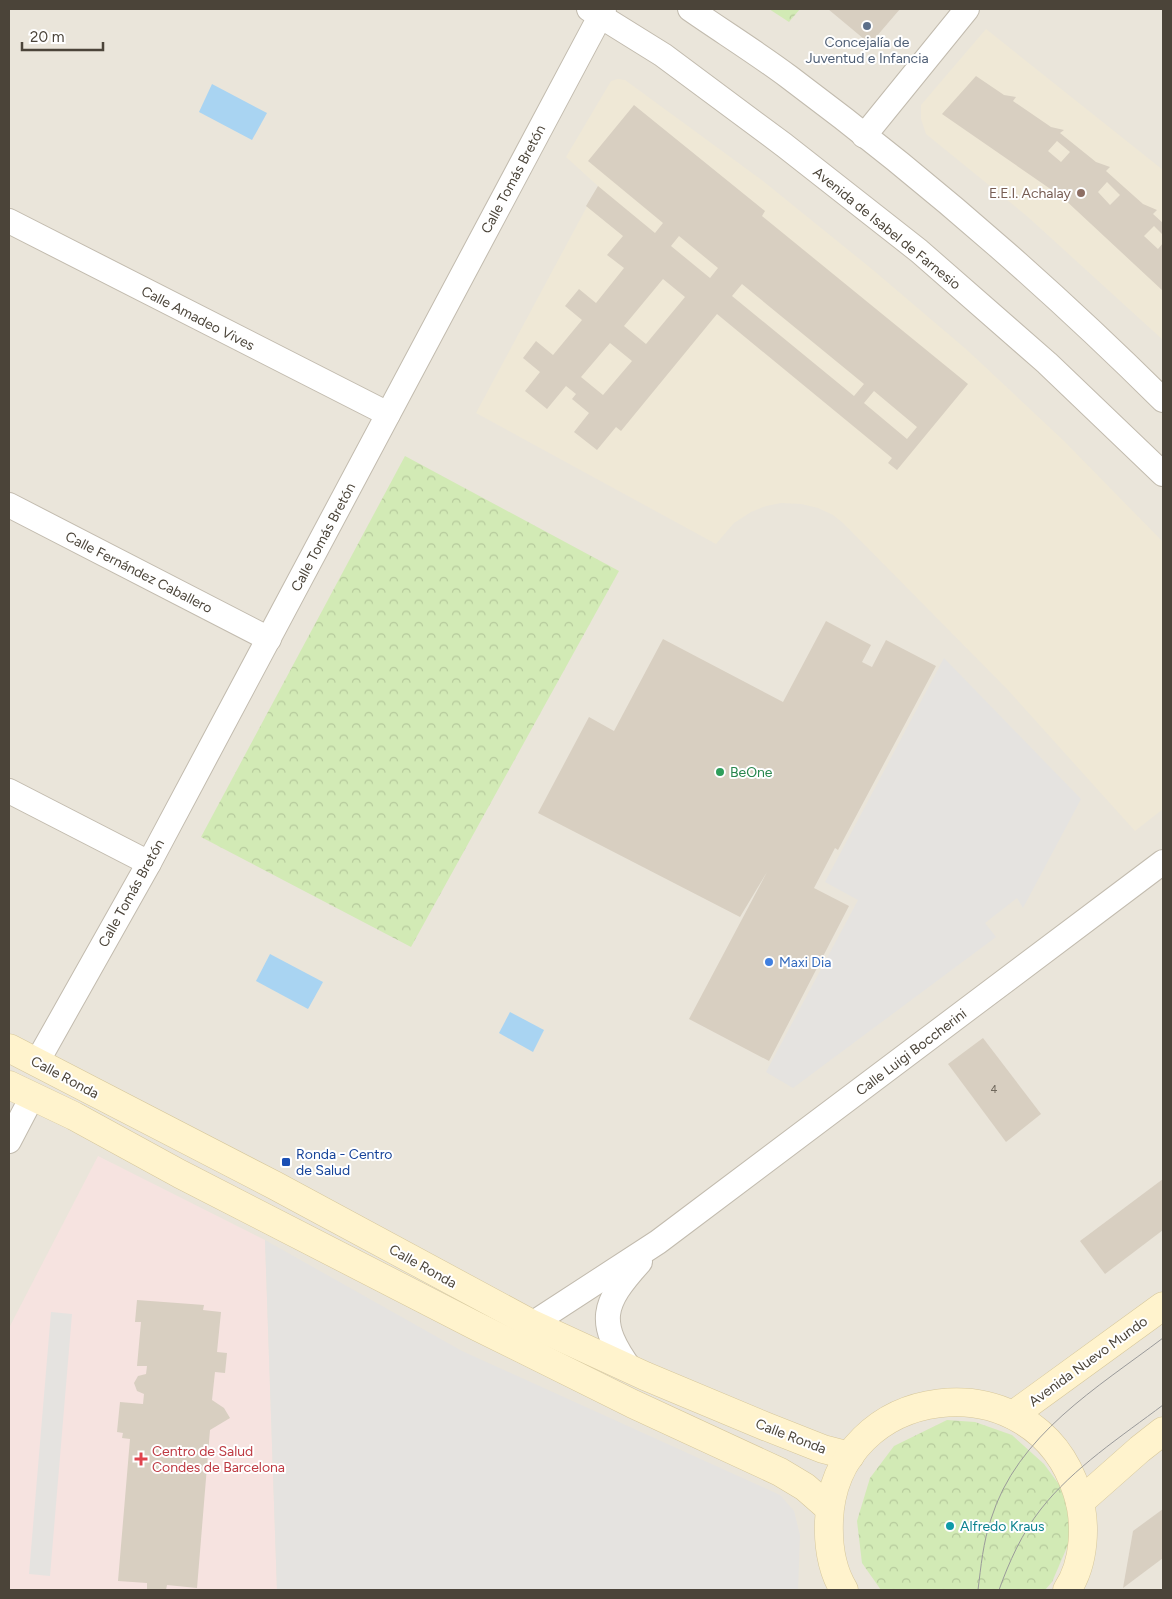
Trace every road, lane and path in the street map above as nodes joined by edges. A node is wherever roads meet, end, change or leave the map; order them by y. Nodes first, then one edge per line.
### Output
1 (690, 9) edge
2 (967, 9) edge
3 (598, 11) edge
4 (864, 136) junction
5 (9, 222) edge
6 (1163, 400) edge
7 (388, 414) junction
8 (1163, 474) edge
9 (9, 505) edge
10 (269, 639) junction
11 (9, 791) edge
12 (1163, 862) edge
13 (149, 863) junction
14 (9, 1048) edge
15 (37, 1062) junction
16 (20, 1091) edge
17 (161, 1126) junction
18 (9, 1141) edge
19 (146, 1156) junction
20 (658, 1242) junction
21 (1163, 1306) edge
22 (532, 1324) junction
23 (631, 1370) junction
24 (1014, 1415) junction
25 (1163, 1431) edge
26 (850, 1456) junction
27 (1080, 1502) junction
28 (829, 1508) junction
29 (844, 1590) edge
30 (1067, 1590) edge

1 - 4 street
2 - 4 street
3 - 7 street, Calle Tomás Bretón
3 - 8 street, Avenida de Isabel de Farnesio
4 - 6 street
5 - 7 street, Calle Amadeo Vives
7 - 10 street, Calle Tomás Bretón
9 - 10 street, Calle Fernández Caballero
10 - 13 street, Calle Tomás Bretón
11 - 13 street
12 - 20 street, Calle Luigi Boccherini
13 - 15 street, Calle Tomás Bretón
14 - 15 street, Calle Ronda
15 - 17 street, Calle Ronda
16 - 18 street
16 - 19 street, Calle Ronda
17 - 19 street
17 - 22 street, Calle Ronda
19 - 28 street, Calle Ronda
20 - 22 street, Calle Luigi Boccherini
20 - 23 street, Calle Luigi Boccherini
21 - 24 street, Avenida Nuevo Mundo
22 - 23 street, Calle Ronda
23 - 26 street, Calle Ronda
24 - 26 street
24 - 27 street
25 - 27 street
26 - 28 street
27 - 30 street
28 - 29 street

